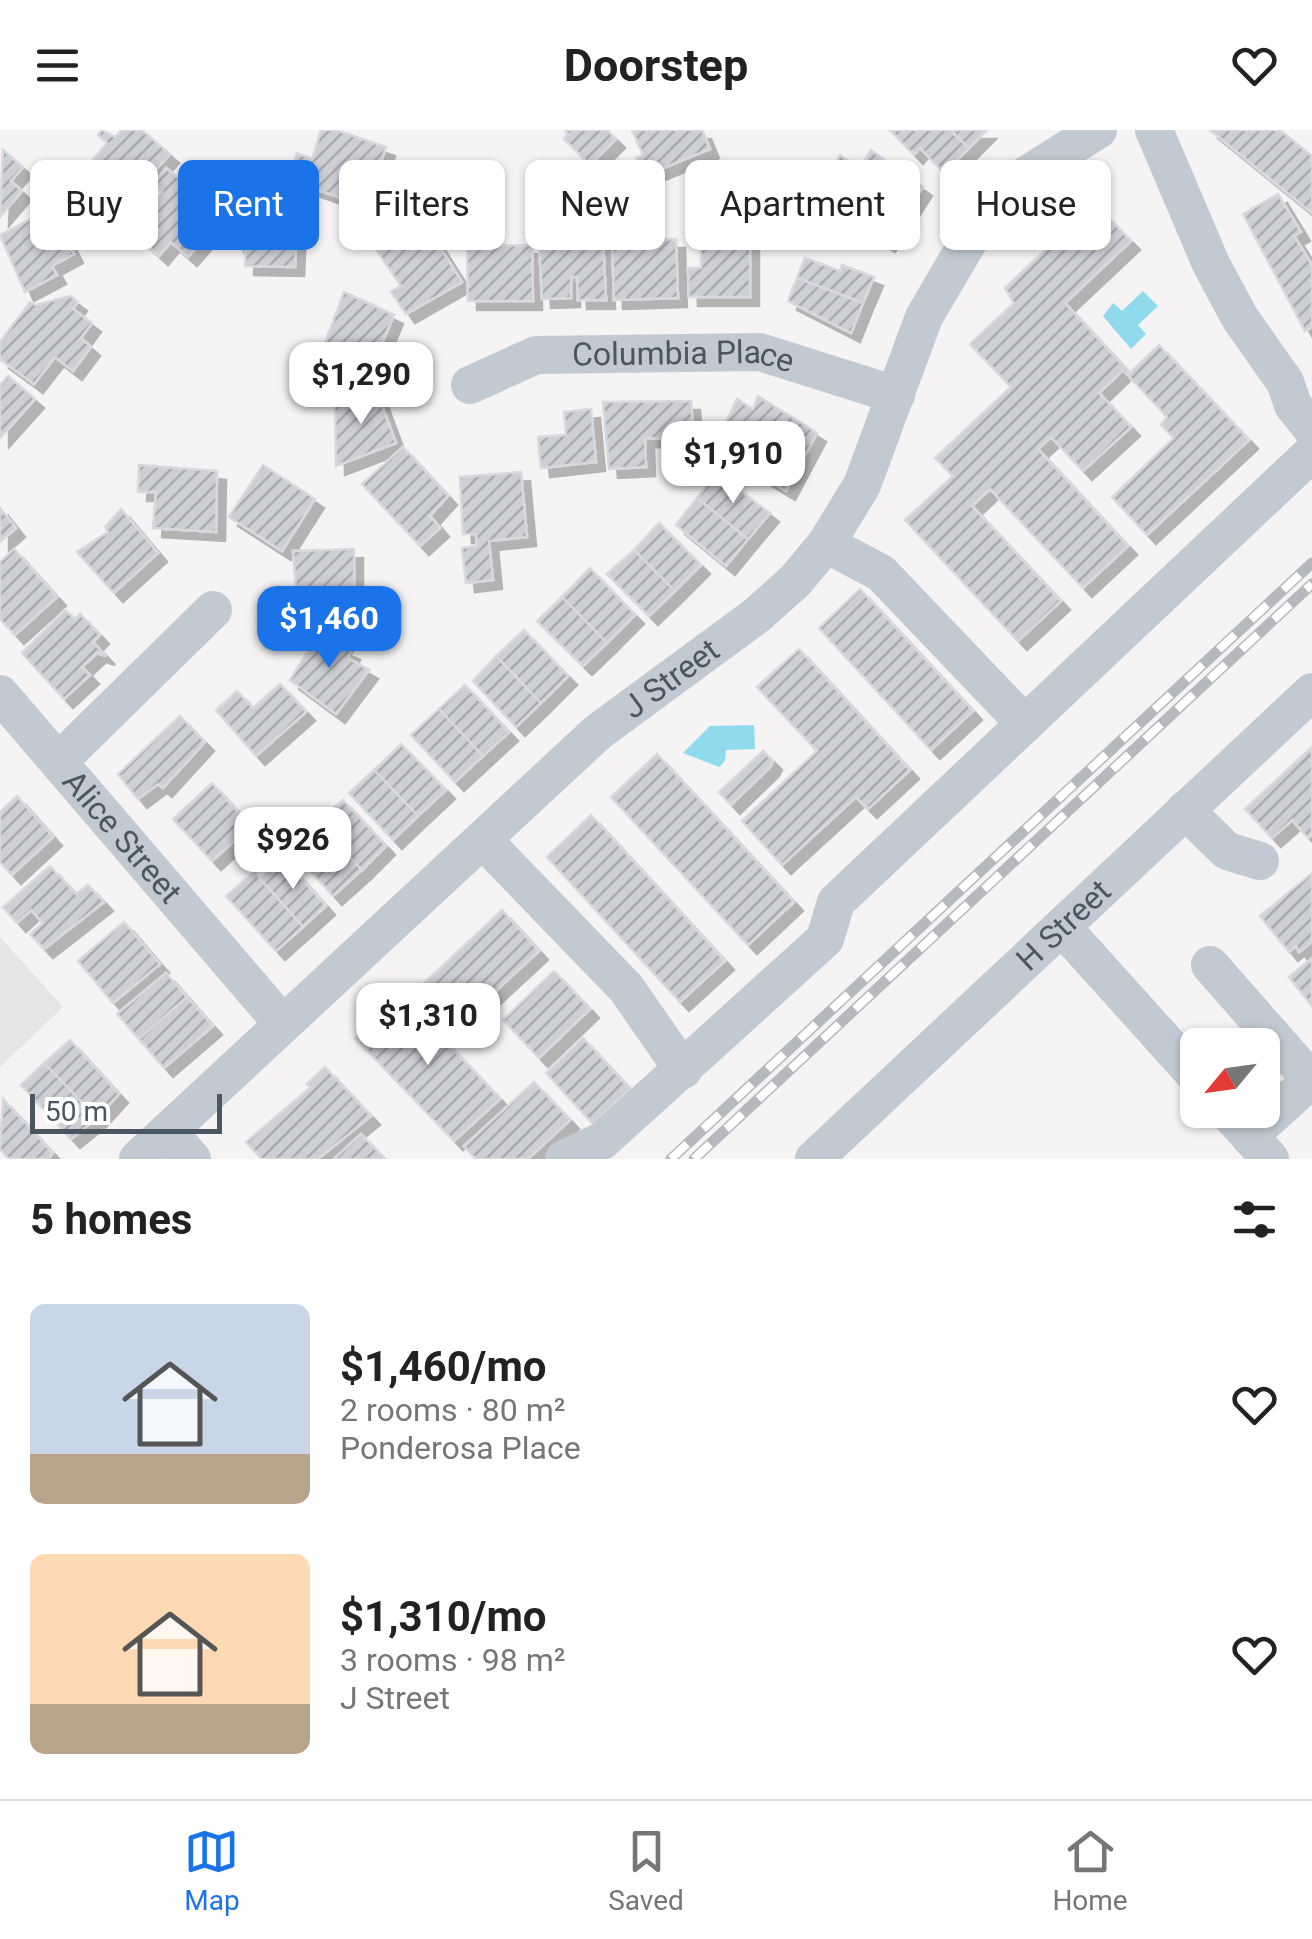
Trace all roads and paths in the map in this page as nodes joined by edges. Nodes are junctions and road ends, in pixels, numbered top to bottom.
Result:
1 (1098, 130) edge
2 (1154, 130) edge
3 (470, 384) dead end
4 (1299, 390) edge
5 (896, 396) junction
6 (1312, 429) edge
7 (1312, 452) edge
8 (826, 544) junction
9 (212, 610) dead end
10 (1312, 692) edge
11 (0, 694) edge
12 (1025, 724) junction
13 (60, 760) junction
14 (1186, 810) junction
15 (484, 840) junction
16 (1260, 861) dead end
17 (1062, 926) junction
18 (1210, 965) dead end
19 (282, 1023) junction
20 (1180, 1058) edge
21 (682, 1070) junction
22 (1312, 1081) edge
23 (1248, 1135) edge
24 (180, 1145) edge
25 (829, 1154) edge
26 (138, 1159) edge
27 (564, 1159) edge

1 - 5 street, J Street
2 - 4 street
3 - 5 street, Columbia Place
4 - 6 street
5 - 8 street, J Street
7 - 12 street
8 - 12 street
8 - 15 street, J Street
9 - 13 street
10 - 14 street, H Street
11 - 13 street, Alice Street
12 - 21 street
13 - 19 street, Alice Street
14 - 16 street
14 - 17 street, H Street
15 - 19 street, J Street
15 - 21 street
17 - 20 street
17 - 25 street, H Street
18 - 22 street
19 - 24 street, J Street
21 - 27 street
22 - 23 street
24 - 26 street, J Street

